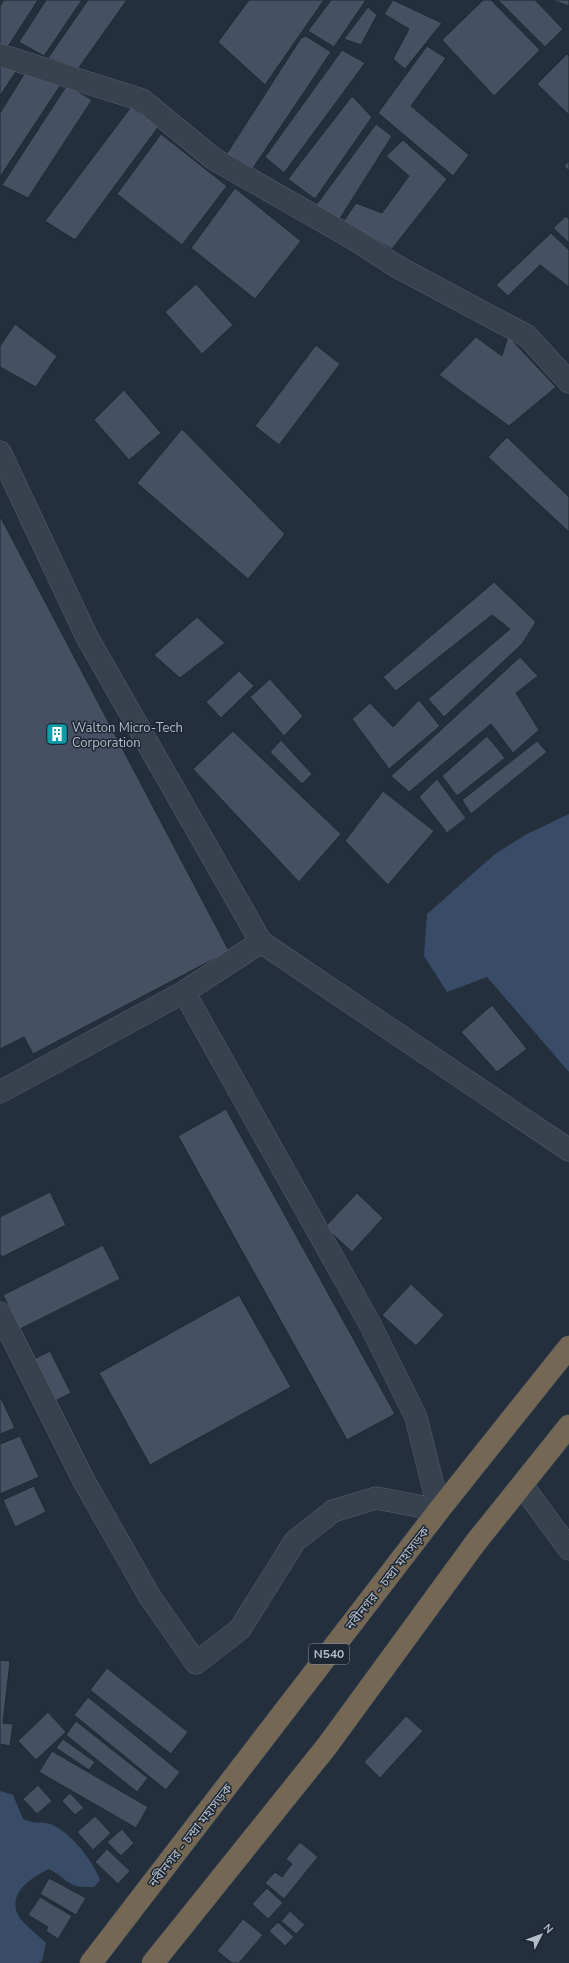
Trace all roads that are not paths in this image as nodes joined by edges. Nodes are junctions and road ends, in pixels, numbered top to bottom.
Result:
1 (0, 55) edge
2 (569, 382) edge
3 (0, 452) edge
4 (261, 942) junction
5 (184, 992) junction
6 (0, 1092) edge
7 (569, 1150) edge
8 (0, 1313) edge
9 (569, 1347) edge
10 (569, 1426) edge
11 (522, 1485) junction
12 (439, 1510) junction
13 (569, 1549) edge
14 (91, 1963) edge
15 (153, 1963) edge

1 - 2 street
3 - 4 street
4 - 5 street
4 - 7 street
5 - 6 street
5 - 12 street
8 - 12 street
9 - 12 highway, নবীনগর - চন্দ্রা মহাসড়ক / N540
10 - 11 highway
11 - 13 street
11 - 15 highway
12 - 14 highway, নবীনগর - চন্দ্রা মহাসড়ক / N540

